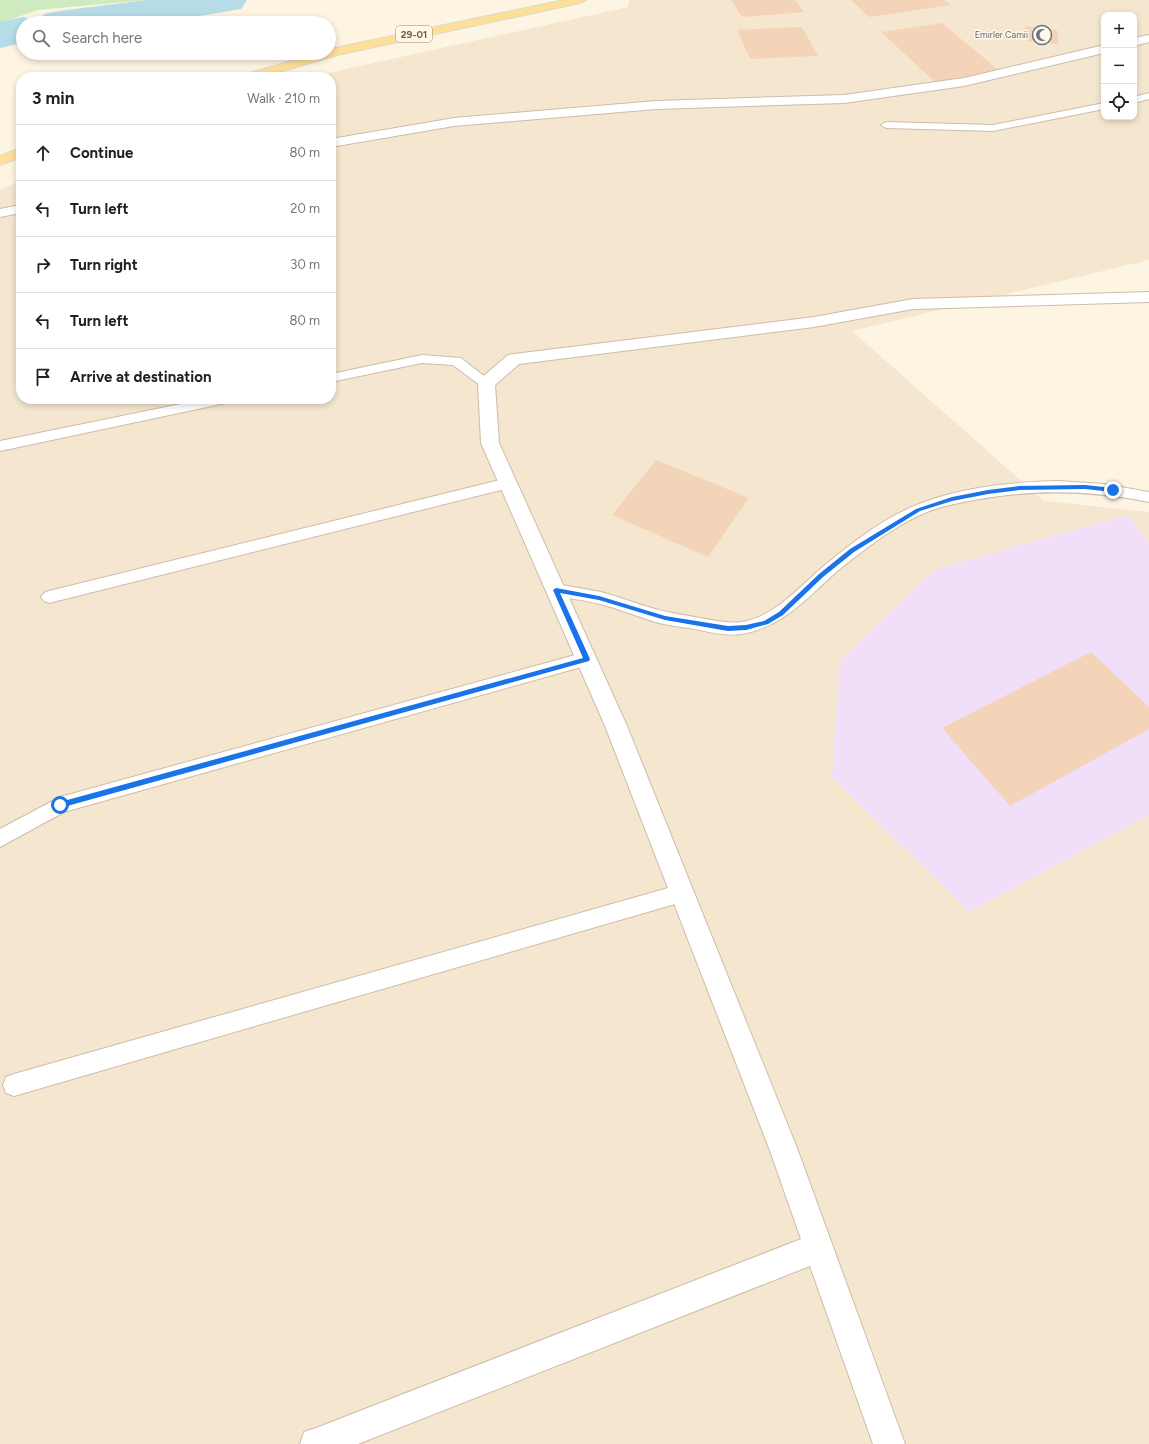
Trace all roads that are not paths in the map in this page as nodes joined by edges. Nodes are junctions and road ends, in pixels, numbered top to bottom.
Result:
1 (580, 0) edge
2 (1149, 38) edge
3 (1137, 41) edge
4 (1101, 50) edge
5 (336, 52) edge
6 (308, 60) edge
7 (267, 72) edge
8 (1149, 96) edge
9 (1137, 99) edge
10 (1101, 107) edge
11 (886, 125) dead end
12 (336, 142) edge
13 (16, 154) edge
14 (0, 161) edge
15 (16, 210) edge
16 (0, 213) edge
17 (1149, 297) edge
18 (336, 377) edge
19 (486, 383) junction
20 (202, 404) edge
21 (0, 446) edge
22 (508, 483) junction
23 (1149, 497) edge
24 (556, 590) junction
25 (49, 597) dead end
26 (586, 659) junction
27 (0, 839) edge
28 (682, 892) junction
29 (14, 1085) dead end
30 (819, 1247) junction
31 (316, 1444) edge
32 (888, 1444) edge

1 - 5 main road, 29-01
2 - 3 street
4 - 12 street
6 - 7 main road, 29-01
8 - 9 lane
10 - 11 lane
13 - 14 main road
15 - 16 street
17 - 19 street
18 - 19 lane
19 - 22 street
20 - 21 lane
22 - 24 street
22 - 25 lane
23 - 24 lane
24 - 26 street
26 - 27 lane
26 - 28 street
28 - 29 lane
28 - 30 street
30 - 31 street
30 - 32 street

